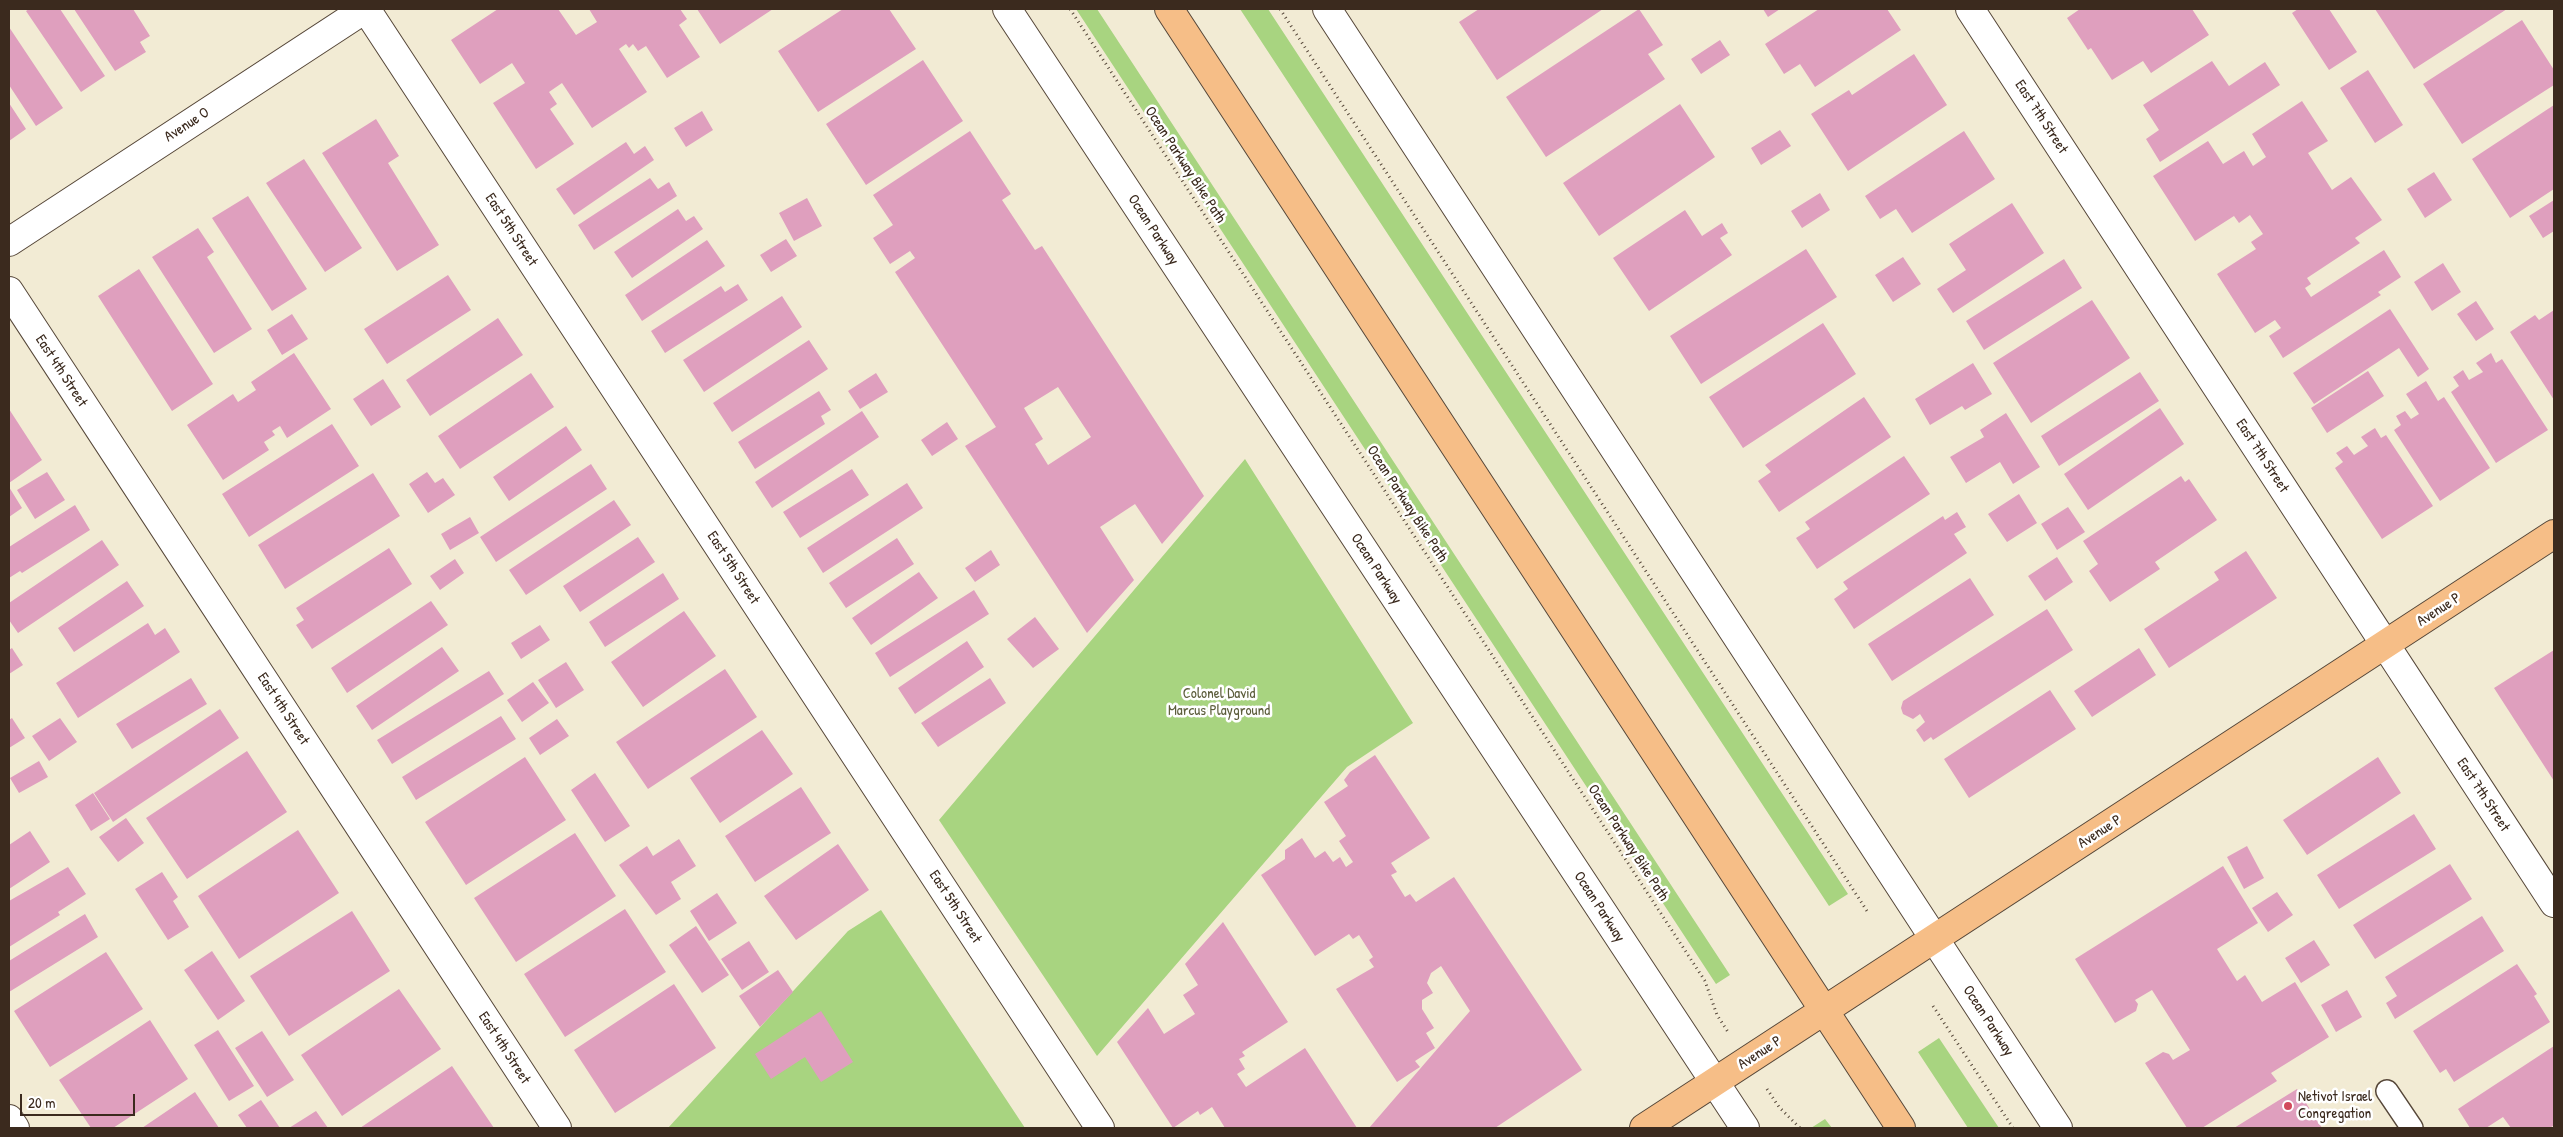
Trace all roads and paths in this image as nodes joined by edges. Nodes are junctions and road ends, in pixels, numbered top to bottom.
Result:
1 (365, 9) edge
2 (1007, 9) edge
3 (1070, 9) edge
4 (1169, 9) edge
5 (1280, 9) edge
6 (1328, 9) edge
7 (1970, 9) edge
8 (9, 242) edge
9 (9, 291) edge
10 (2554, 534) edge
11 (2385, 645) junction
12 (2554, 903) edge
13 (1869, 914) dead end
14 (1935, 940) junction
15 (1933, 1006) dead end
16 (1824, 1011) junction
17 (1717, 1015) dead end
18 (1715, 1082) junction
19 (2387, 1091) dead end
20 (1779, 1107) dead end
21 (9, 1119) edge
22 (15, 1128) edge
23 (557, 1128) edge
24 (1100, 1128) edge
25 (1644, 1128) edge
26 (1745, 1128) edge
27 (1800, 1128) edge
28 (1900, 1128) edge
29 (2013, 1128) edge
30 (2058, 1128) edge
31 (2412, 1128) edge

1 - 8 street, Avenue O
1 - 24 street, East 5th Street
2 - 18 street, Ocean Parkway
3 - 17 path, Ocean Parkway Bike Path
4 - 16 main road
5 - 13 path
6 - 14 street, Ocean Parkway
7 - 11 street, East 7th Street
9 - 23 street, East 4th Street
10 - 11 main road, Avenue P
11 - 12 street, East 7th Street
11 - 14 main road, Avenue P
14 - 16 main road, Avenue P
14 - 30 street, Ocean Parkway
15 - 29 path
16 - 18 main road, Avenue P
16 - 28 main road
18 - 25 main road, Avenue P
18 - 26 street, Ocean Parkway
19 - 31 lane
20 - 27 path
21 - 22 street

